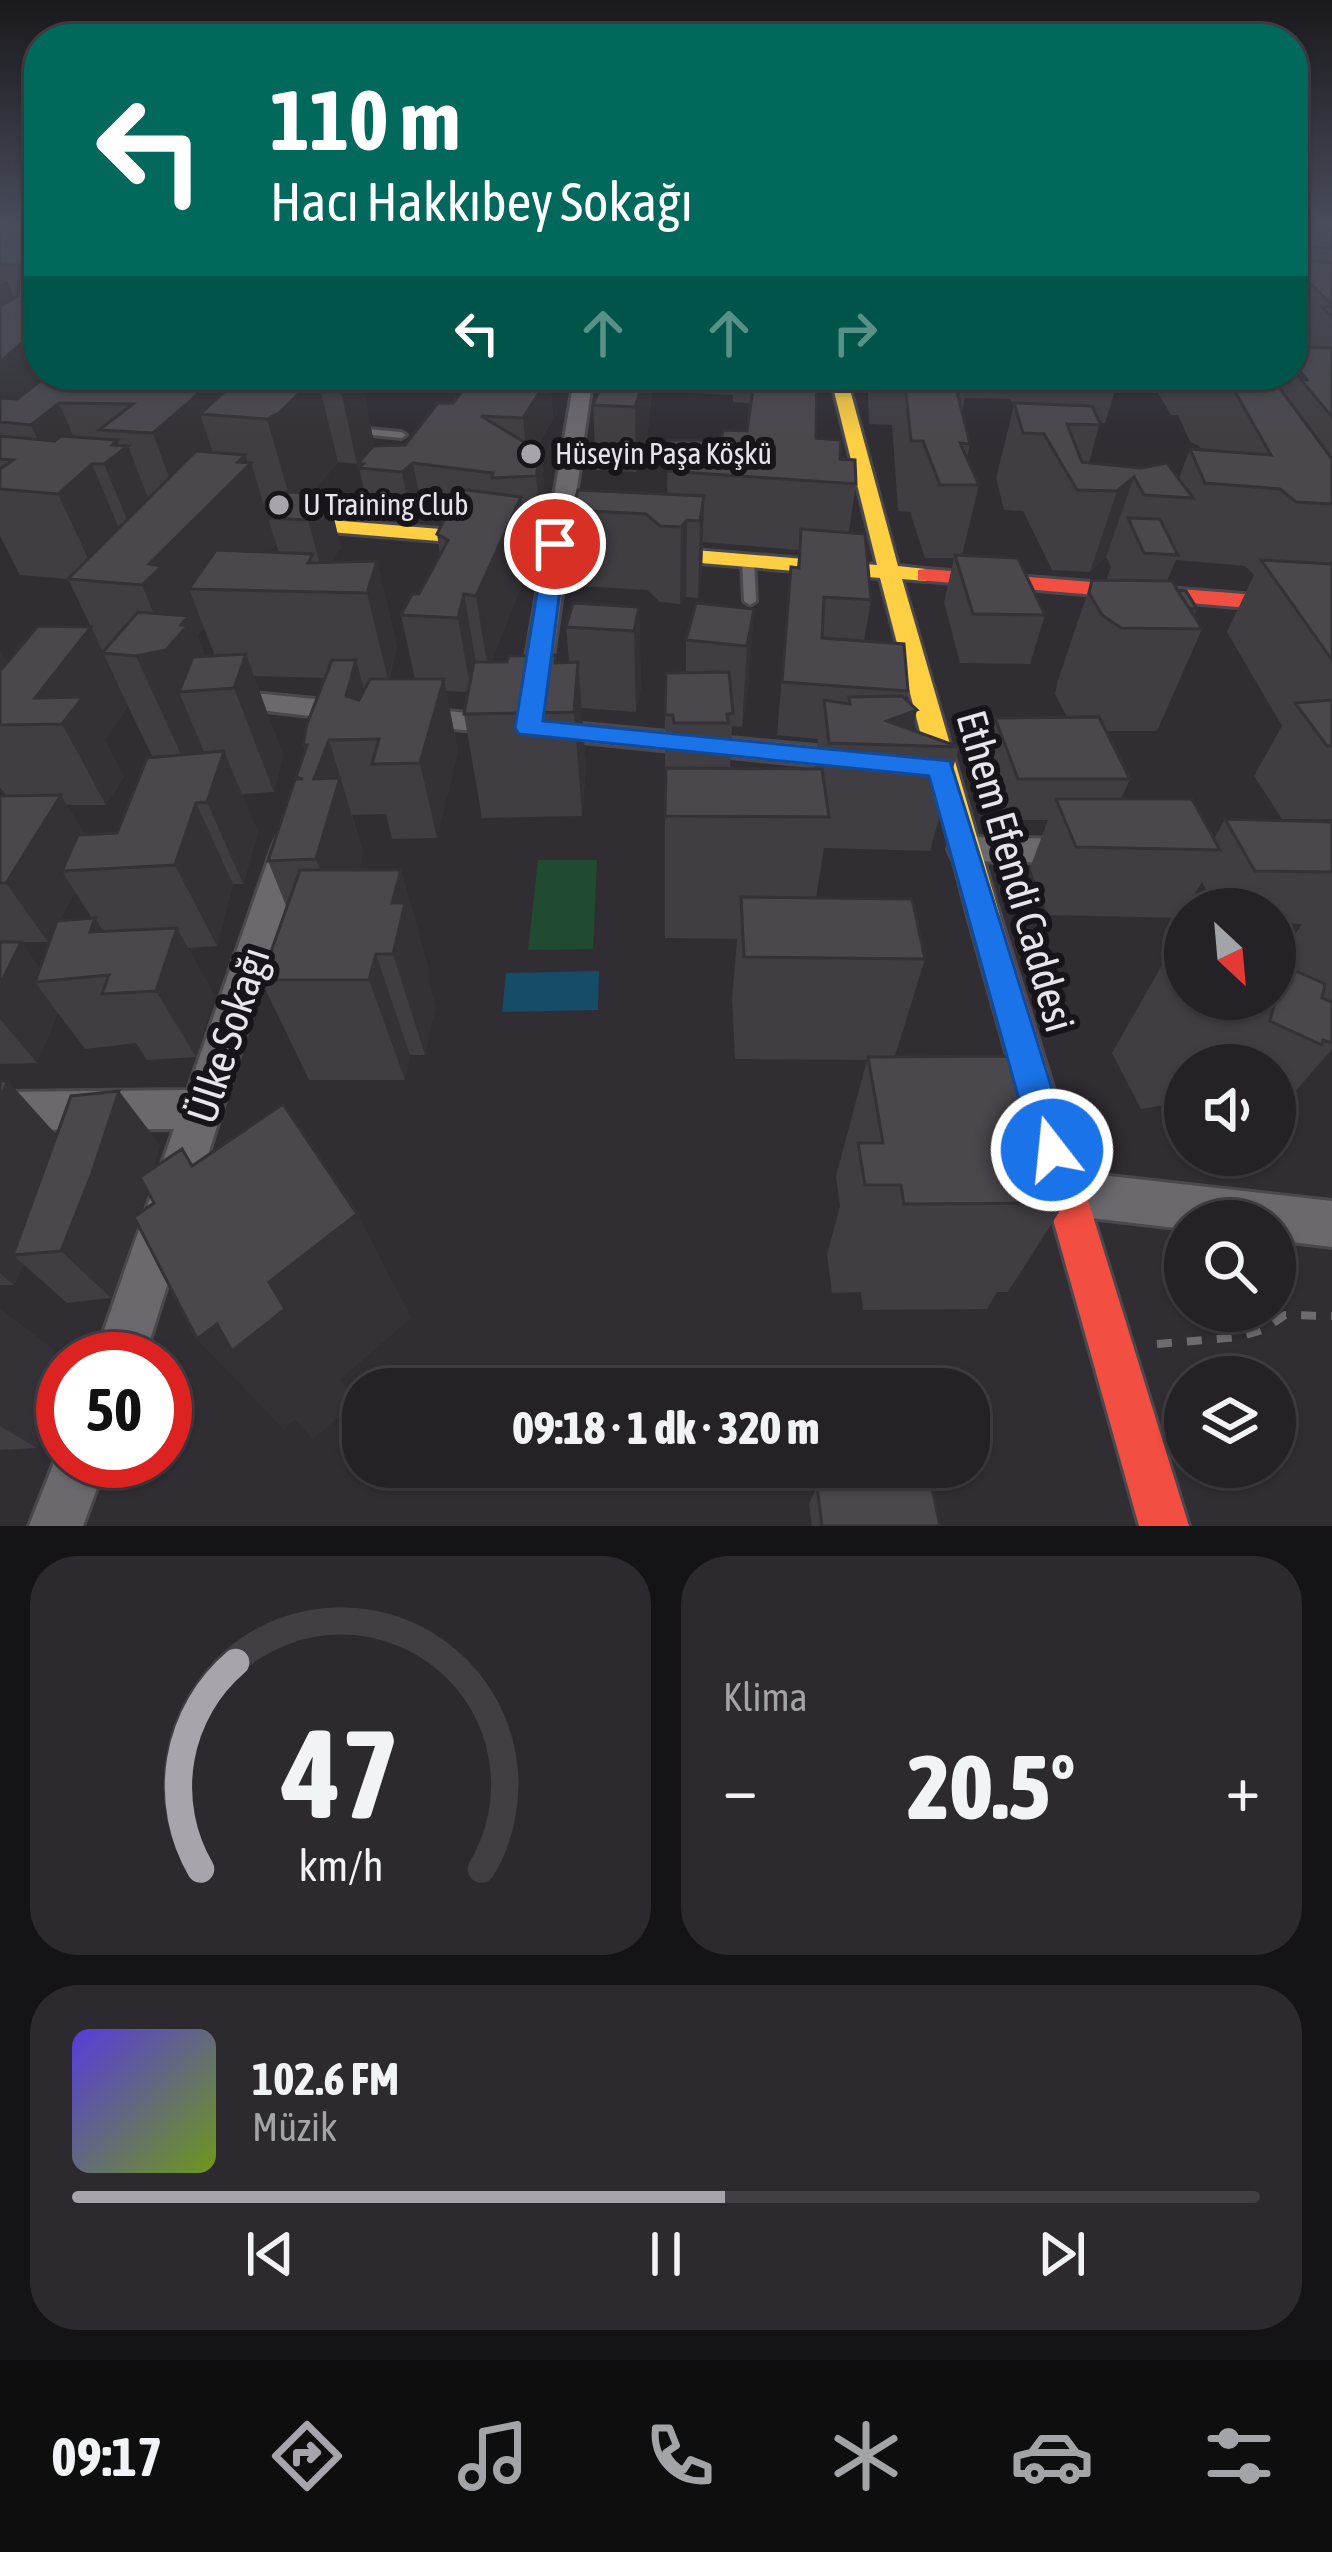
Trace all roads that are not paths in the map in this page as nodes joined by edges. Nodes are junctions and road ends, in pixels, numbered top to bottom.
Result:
1 (581, 390) edge
2 (842, 390) edge
3 (336, 430) edge
4 (401, 436) dead end
5 (261, 520) dead end
6 (555, 544) junction
7 (748, 559) junction
8 (892, 569) junction
9 (750, 601) dead end
10 (1332, 608) edge
11 (199, 697) edge
12 (332, 710) junction
13 (529, 728) junction
14 (319, 753) edge
15 (917, 766) junction
16 (298, 818) edge
17 (964, 849) junction
18 (1102, 851) edge
19 (205, 1109) junction
20 (0, 1111) edge
21 (1065, 1193) junction
22 (1332, 1223) edge
23 (128, 1332) edge
24 (71, 1488) edge
25 (56, 1526) edge
26 (1164, 1526) edge

1 - 6 street
2 - 8 main road, Ethem Efendi Caddesi
3 - 4 lane
5 - 6 main road
6 - 7 main road
6 - 13 street
7 - 8 main road
7 - 9 lane
8 - 10 main road
8 - 15 main road, Ethem Efendi Caddesi
11 - 12 street
12 - 13 street
12 - 14 street
13 - 15 street
15 - 17 main road, Ethem Efendi Caddesi
16 - 19 street, Ülke Sokağı
17 - 18 street
17 - 21 main road, Ethem Efendi Caddesi
19 - 20 street
19 - 23 street, Ülke Sokağı
21 - 22 street
21 - 26 main road, Ethem Efendi Caddesi
24 - 25 street

